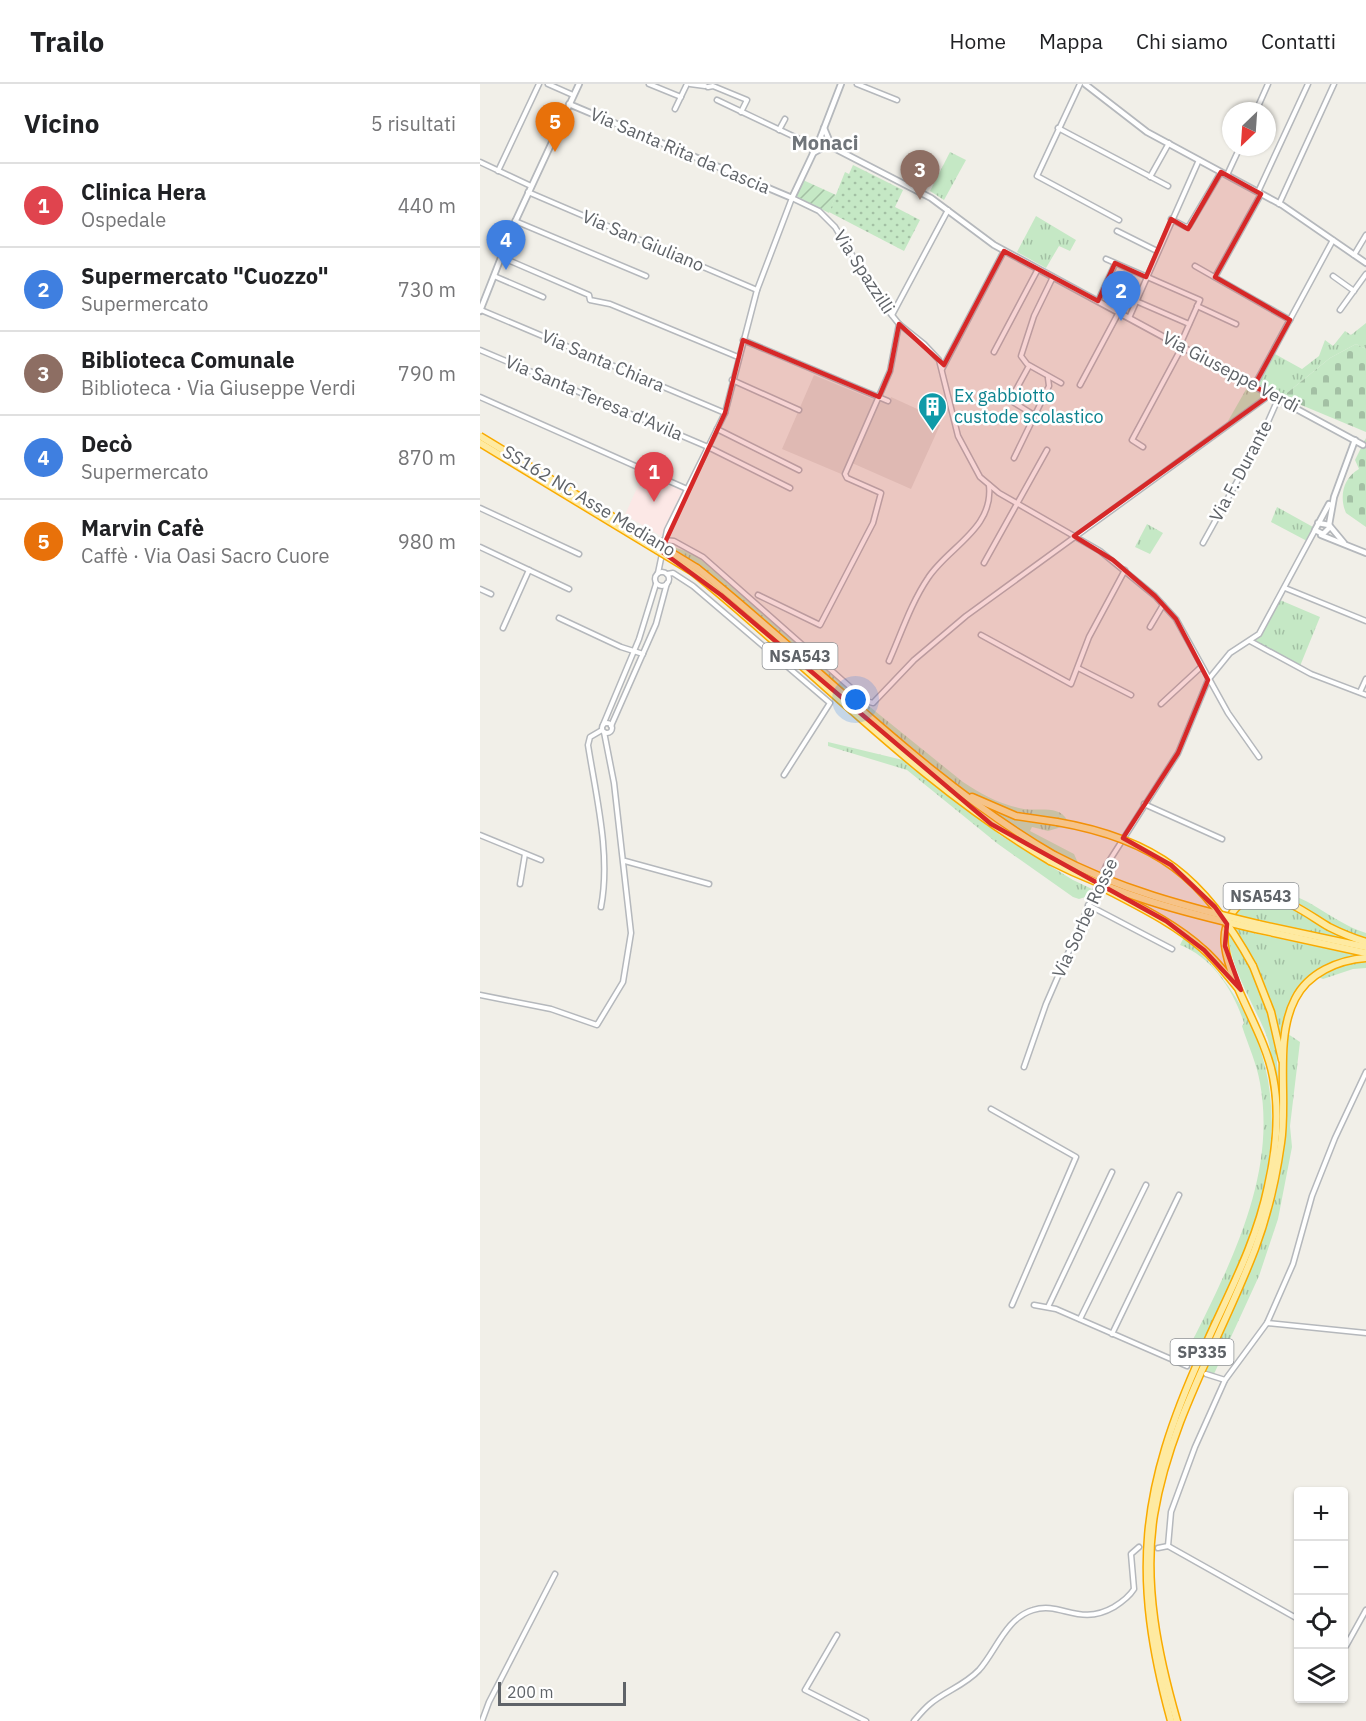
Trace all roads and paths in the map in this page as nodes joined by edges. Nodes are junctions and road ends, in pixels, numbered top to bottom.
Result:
1 (539, 84) edge
2 (548, 84) edge
3 (579, 84) edge
4 (649, 84) edge
5 (688, 84) edge
6 (841, 84) edge
7 (857, 84) edge
8 (1080, 84) edge
9 (1085, 84) edge
10 (1268, 84) edge
11 (1308, 84) edge
12 (1334, 84) edge
13 (573, 95) junction
14 (681, 98) junction
15 (717, 100) dead end
16 (897, 100) dead end
17 (1260, 102) edge
18 (569, 104) junction
19 (675, 109) dead end
20 (741, 112) junction
21 (785, 119) dead end
22 (824, 126) junction
23 (1059, 128) junction
24 (780, 130) junction
25 (819, 141) junction
26 (1169, 143) junction
27 (830, 146) junction
28 (816, 147) junction
29 (813, 153) junction
30 (1236, 156) edge
31 (1199, 160) junction
32 (480, 162) edge
33 (498, 171) junction
34 (1221, 172) junction
35 (1227, 175) junction
36 (1150, 177) junction
37 (1168, 186) dead end
38 (530, 189) junction
39 (1260, 193) junction
40 (792, 198) junction
41 (1279, 204) junction
42 (948, 210) junction
43 (1171, 219) junction
44 (1119, 220) dead end
45 (516, 221) junction
46 (1117, 231) dead end
47 (1366, 234) edge
48 (1333, 240) junction
49 (1004, 251) junction
50 (1157, 251) junction
51 (1354, 255) junction
52 (501, 257) junction
53 (1106, 259) dead end
54 (1115, 263) junction
55 (1366, 263) edge
56 (1195, 266) dead end
57 (1038, 269) junction
58 (1366, 274) edge
59 (494, 276) junction
60 (646, 276) dead end
61 (1333, 276) dead end
62 (1053, 277) junction
63 (1146, 277) junction
64 (1215, 277) junction
65 (757, 290) junction
66 (1354, 291) junction
67 (543, 297) dead end
68 (1098, 301) junction
69 (1136, 301) junction
70 (1197, 306) junction
71 (480, 310) edge
72 (1340, 310) dead end
73 (1119, 312) junction
74 (892, 315) junction
75 (1129, 318) junction
76 (1290, 320) junction
77 (899, 324) junction
78 (1189, 324) junction
79 (1236, 324) dead end
80 (743, 340) junction
81 (1181, 346) junction
82 (480, 350) edge
83 (994, 352) dead end
84 (738, 357) junction
85 (1029, 366) junction
86 (942, 370) junction
87 (1048, 378) junction
88 (732, 380) junction
89 (1061, 383) dead end
90 (1080, 385) dead end
91 (1254, 386) junction
92 (1270, 395) junction
93 (480, 397) edge
94 (878, 397) junction
95 (1278, 399) junction
96 (888, 401) dead end
97 (799, 410) dead end
98 (725, 413) junction
99 (1034, 416) junction
100 (717, 429) junction
101 (480, 436) edge
102 (1354, 440) junction
103 (480, 443) edge
104 (1363, 445) dead end
105 (708, 447) junction
106 (1143, 447) dead end
107 (1047, 450) dead end
108 (1014, 458) dead end
109 (799, 470) dead end
110 (988, 484) junction
111 (790, 488) dead end
112 (687, 489) junction
113 (1334, 497) junction
114 (1016, 504) junction
115 (480, 508) edge
116 (1318, 523) junction
117 (1329, 526) junction
118 (1314, 530) junction
119 (1320, 534) junction
120 (1075, 536) junction
121 (664, 540) junction
122 (1203, 543) dead end
123 (1348, 546) junction
124 (480, 547) edge
125 (1366, 553) edge
126 (579, 554) dead end
127 (984, 563) dead end
128 (529, 570) junction
129 (695, 570) junction
130 (1125, 570) junction
131 (662, 572) junction
132 (656, 584) junction
133 (667, 584) junction
134 (1285, 588) junction
135 (480, 589) edge
136 (569, 589) dead end
137 (492, 594) dead end
138 (758, 595) dead end
139 (1163, 605) junction
140 (559, 618) dead end
141 (1366, 621) edge
142 (1150, 627) dead end
143 (503, 628) dead end
144 (981, 635) dead end
145 (1250, 641) junction
146 (635, 650) junction
147 (643, 654) junction
148 (889, 661) dead end
149 (1201, 667) junction
150 (1078, 668) junction
151 (1366, 679) edge
152 (1208, 680) junction
153 (1360, 692) junction
154 (1131, 694) dead end
155 (1366, 695) edge
156 (1161, 704) dead end
157 (611, 707) junction
158 (618, 709) junction
159 (611, 726) junction
160 (603, 729) junction
161 (610, 732) junction
162 (608, 742) junction
163 (1259, 757) dead end
164 (784, 775) dead end
165 (952, 786) junction
166 (1144, 804) junction
167 (480, 835) edge
168 (1222, 838) dead end
169 (525, 854) junction
170 (1052, 858) junction
171 (542, 860) dead end
172 (625, 861) junction
173 (520, 884) dead end
174 (709, 884) dead end
175 (1104, 888) junction
176 (1088, 905) junction
177 (601, 907) dead end
178 (1257, 927) junction
179 (1366, 942) edge
180 (1366, 947) edge
181 (1172, 949) dead end
182 (1366, 953) edge
183 (1366, 958) edge
184 (1241, 990) junction
185 (480, 995) edge
186 (1282, 1046) junction
187 (1024, 1067) dead end
188 (1366, 1072) edge
189 (1365, 1079) edge
190 (991, 1109) dead end
191 (1112, 1172) dead end
192 (1146, 1185) dead end
193 (1179, 1195) dead end
194 (1012, 1305) dead end
195 (1034, 1305) dead end
196 (1048, 1307) junction
197 (1080, 1319) junction
198 (1267, 1323) junction
199 (1366, 1333) edge
200 (1112, 1334) junction
201 (1187, 1366) dead end
202 (1206, 1374) dead end
203 (1225, 1380) junction
204 (1168, 1546) junction
205 (1138, 1547) dead end
206 (1158, 1548) dead end
207 (555, 1574) dead end
208 (1366, 1610) edge
209 (1294, 1616) edge
210 (837, 1635) dead end
211 (1348, 1642) edge
212 (482, 1721) edge
213 (866, 1721) edge
214 (914, 1721) edge
215 (1171, 1721) edge
216 (1177, 1721) edge

1 - 33 street
2 - 13 street
3 - 13 street
4 - 14 street
5 - 14 street
5 - 20 street
6 - 22 street
7 - 16 street
8 - 23 street
9 - 26 street
10 - 17 street
11 - 39 street
12 - 41 street
13 - 18 street
14 - 19 street
15 - 20 street
18 - 38 street
18 - 40 street, Via Santa Rita da Cascia
20 - 24 street
21 - 24 street
22 - 25 street
22 - 27 street
23 - 36 street
23 - 44 street
24 - 28 street
25 - 27 street, Via Giuseppe Verdi
25 - 28 street
26 - 31 street
26 - 36 street
27 - 29 street
27 - 42 street, Via Giuseppe Verdi
28 - 29 street
29 - 40 street
30 - 35 street
31 - 34 street
31 - 43 street
32 - 33 street, Via San Giuliano
33 - 38 street, Via San Giuliano
34 - 35 street
34 - 43 street
35 - 39 street
36 - 37 street
38 - 45 street
38 - 65 street, Via San Giuliano
39 - 41 street
39 - 64 street
40 - 65 street
40 - 74 street, Via Spazzilli
41 - 48 street
42 - 49 street, Via Giuseppe Verdi
42 - 74 street
43 - 50 street
45 - 52 street
45 - 60 street
46 - 50 street
47 - 51 street
48 - 51 street
48 - 76 street
49 - 57 street, Via Giuseppe Verdi
49 - 86 street
50 - 63 street
51 - 55 street
52 - 59 street
52 - 84 street
53 - 54 street
54 - 63 street
54 - 68 street
56 - 64 street
57 - 62 street, Via Giuseppe Verdi
57 - 83 street
58 - 66 street
59 - 67 street
59 - 71 street
61 - 66 street
62 - 68 street, Via Giuseppe Verdi
62 - 85 street
63 - 69 street
63 - 70 street
64 - 76 street
65 - 80 street
66 - 72 street
68 - 73 street, Via Giuseppe Verdi
69 - 75 street
69 - 78 street
70 - 78 street
70 - 79 street
71 - 98 street, Via Santa Chiara
73 - 75 street, Via Giuseppe Verdi
73 - 90 street
74 - 77 street, Via Spazzilli
75 - 81 street, Via Giuseppe Verdi
76 - 91 street
77 - 86 street, Via Spazzilli
77 - 94 street
78 - 81 street
80 - 84 street
80 - 94 street
81 - 91 street, Via Giuseppe Verdi
81 - 106 street
82 - 105 street, Via Santa Teresa d'Avila
84 - 88 street
85 - 87 street
85 - 99 street
86 - 110 street, Via Spazzilli
87 - 89 street
87 - 99 street
88 - 97 street
88 - 98 street
91 - 92 street, Via Giuseppe Verdi
92 - 95 street, Via Giuseppe Verdi
92 - 120 street
93 - 112 street
94 - 96 street
94 - 138 street
95 - 102 street, Via Giuseppe Verdi
95 - 122 street, Via F. Durante
98 - 100 street
99 - 108 street
100 - 105 street
100 - 109 street
101 - 129 highway, SS162 NC Asse Mediano, bridge
102 - 104 street, Via Giuseppe Verdi
102 - 113 street
103 - 129 highway, NSA543, bridge
105 - 111 street, Via Santa Teresa d'Avila
105 - 112 street
107 - 114 street
110 - 114 street, Via Spazzilli
110 - 148 street
112 - 121 street
113 - 116 street
113 - 117 street
114 - 120 street, Via Spazzilli
114 - 127 street
115 - 126 street
116 - 117 street
116 - 118 street
117 - 119 street
117 - 123 street
118 - 119 street
118 - 134 street, Via Sorbe Rosse
119 - 123 street
120 - 121 street
120 - 130 street, Via Spazzilli
121 - 131 street
123 - 125 street
124 - 128 street
128 - 136 street
128 - 143 street
129 - 165 highway, NSA543
129 - 170 highway, SS162 NC Asse Mediano / NSA543
130 - 139 street, Via Spazzilli
130 - 150 street
131 - 132 street
131 - 133 street
131 - 164 street
132 - 133 street
132 - 146 street
133 - 147 street
134 - 141 street
134 - 145 street, Via Sorbe Rosse
135 - 137 street
139 - 142 street
139 - 149 street
140 - 146 street
144 - 150 street
145 - 152 street, Via Sorbe Rosse
145 - 153 street
146 - 147 street
146 - 157 street
147 - 158 street
149 - 152 street
149 - 156 street
150 - 154 street
151 - 153 street
152 - 163 street
152 - 166 street, Via Sorbe Rosse
153 - 155 street
157 - 158 street
157 - 160 street
158 - 159 street
159 - 160 street
159 - 161 street
160 - 161 street
160 - 162 street
160 - 177 street
161 - 162 street
162 - 172 street
165 - 170 highway, NSA543
165 - 186 highway, NSA543, bridge
166 - 168 street
166 - 176 street, Via Sorbe Rosse
167 - 169 street
169 - 171 street
169 - 173 street
170 - 175 highway, NSA543, bridge
170 - 178 highway, NSA543, bridge
172 - 174 street
172 - 185 street
175 - 178 highway, NSA543, bridge
175 - 184 highway, NSA543
176 - 181 street
176 - 187 street, Via Sorbe Rosse
178 - 180 highway, NSA543
178 - 182 highway, NSA543
179 - 184 highway, NSA543
183 - 186 highway
184 - 215 highway, SP335
186 - 216 highway, SP335
188 - 189 street
189 - 198 street
190 - 194 street
191 - 196 street
192 - 197 street
193 - 200 street
195 - 196 street
196 - 197 street
197 - 200 street
198 - 199 street
198 - 203 street
200 - 201 street
202 - 203 street
203 - 204 street
204 - 206 street
204 - 209 street
205 - 214 street
207 - 212 street
208 - 211 street
210 - 213 street

